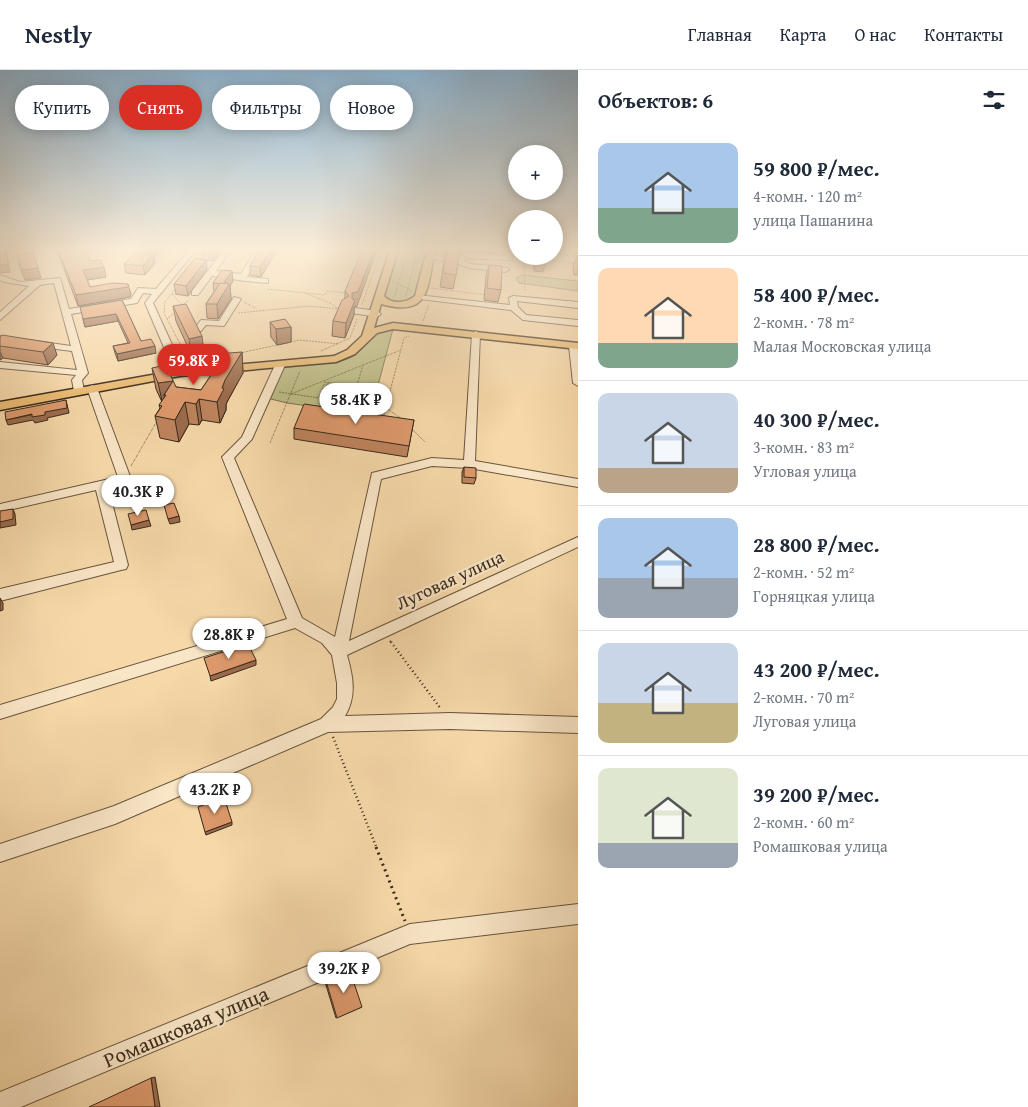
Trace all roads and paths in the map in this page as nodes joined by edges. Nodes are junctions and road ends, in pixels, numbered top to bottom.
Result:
1 (21, 298) edge
2 (62, 298) edge
3 (135, 298) edge
4 (153, 298) edge
5 (168, 298) edge
6 (176, 298) edge
7 (190, 298) edge
8 (316, 298) edge
9 (362, 298) edge
10 (380, 298) edge
11 (380, 298) edge
12 (406, 298) edge
13 (419, 298) edge
14 (459, 298) edge
15 (513, 298) edge
16 (518, 298) edge
17 (238, 299) joint
18 (525, 299) joint
19 (405, 303) junction
20 (578, 305) edge
21 (182, 306) junction
22 (514, 308) junction
23 (186, 310) edge
24 (259, 310) junction
25 (66, 312) junction
26 (357, 312) junction
27 (226, 315) junction
28 (0, 317) edge
29 (384, 317) junction
30 (167, 319) junction
31 (578, 323) edge
32 (198, 329) edge
33 (476, 334) junction
34 (366, 335) junction
35 (404, 338) dead end
36 (0, 339) edge
37 (576, 346) edge
38 (76, 349) junction
39 (401, 350) junction
40 (314, 355) dead end
41 (190, 364) dead end
42 (285, 364) junction
43 (0, 365) edge
44 (363, 366) junction
45 (18, 368) junction
46 (82, 372) junction
47 (180, 373) junction
48 (0, 376) edge
49 (325, 382) junction
50 (578, 383) edge
51 (357, 386) junction
52 (92, 388) junction
53 (79, 391) junction
54 (268, 391) junction
55 (390, 391) junction
56 (290, 394) junction
57 (319, 398) junction
58 (352, 403) junction
59 (0, 406) edge
60 (386, 408) junction
61 (349, 413) edge
62 (383, 418) edge
63 (157, 421) edge
64 (404, 421) edge
65 (409, 426) edge
66 (425, 442) dead end
67 (270, 443) dead end
68 (469, 464) junction
69 (125, 479) junction
70 (578, 483) edge
71 (101, 484) junction
72 (0, 508) edge
73 (578, 542) edge
74 (0, 595) edge
75 (296, 622) junction
76 (384, 633) junction
77 (339, 652) junction
78 (0, 712) edge
79 (450, 721) junction
80 (327, 724) junction
81 (578, 725) edge
82 (0, 853) edge
83 (578, 914) edge
84 (410, 934) junction
85 (0, 1104) edge

1 - 28 street
2 - 25 street
3 - 25 street
4 - 47 street
5 - 30 path
6 - 21 path
7 - 21 path
8 - 24 path
9 - 26 path
10 - 19 main road
11 - 29 main road
12 - 19 path
13 - 19 main road
14 - 22 street
15 - 22 street
16 - 18 street
17 - 24 path
17 - 27 street
18 - 20 street
19 - 29 main road
21 - 23 path
21 - 30 path
22 - 31 street
24 - 27 path
25 - 38 street
26 - 29 street
26 - 40 path
27 - 32 street
29 - 33 main road
29 - 34 main road
29 - 34 main road
30 - 41 path
33 - 37 main road
33 - 68 street
34 - 42 main road
35 - 39 path
36 - 38 street
37 - 50 street
38 - 46 street
39 - 44 path
39 - 55 path
42 - 47 main road
42 - 54 street
42 - 56 path
43 - 45 street
44 - 49 path
44 - 51 path
45 - 46 street
45 - 48 street
46 - 53 street
47 - 52 main road
49 - 51 path
49 - 56 path
49 - 57 path
51 - 55 path
51 - 58 path
52 - 53 main road
52 - 69 street
53 - 59 main road
54 - 56 path
54 - 75 street
55 - 60 path
56 - 57 path
56 - 67 path
57 - 58 path
58 - 60 path
58 - 61 path
60 - 62 path
60 - 64 path
63 - 69 path
65 - 66 path
68 - 70 street
68 - 77 street
69 - 71 street
71 - 72 street
71 - 74 street
73 - 76 street, Луговая улица
75 - 77 street
75 - 78 street
76 - 77 street, Луговая улица
76 - 79 path
77 - 80 street
79 - 80 street
79 - 81 street
80 - 82 street
80 - 84 path
83 - 84 street, Ромашковая улица
84 - 85 street, Ромашковая улица

